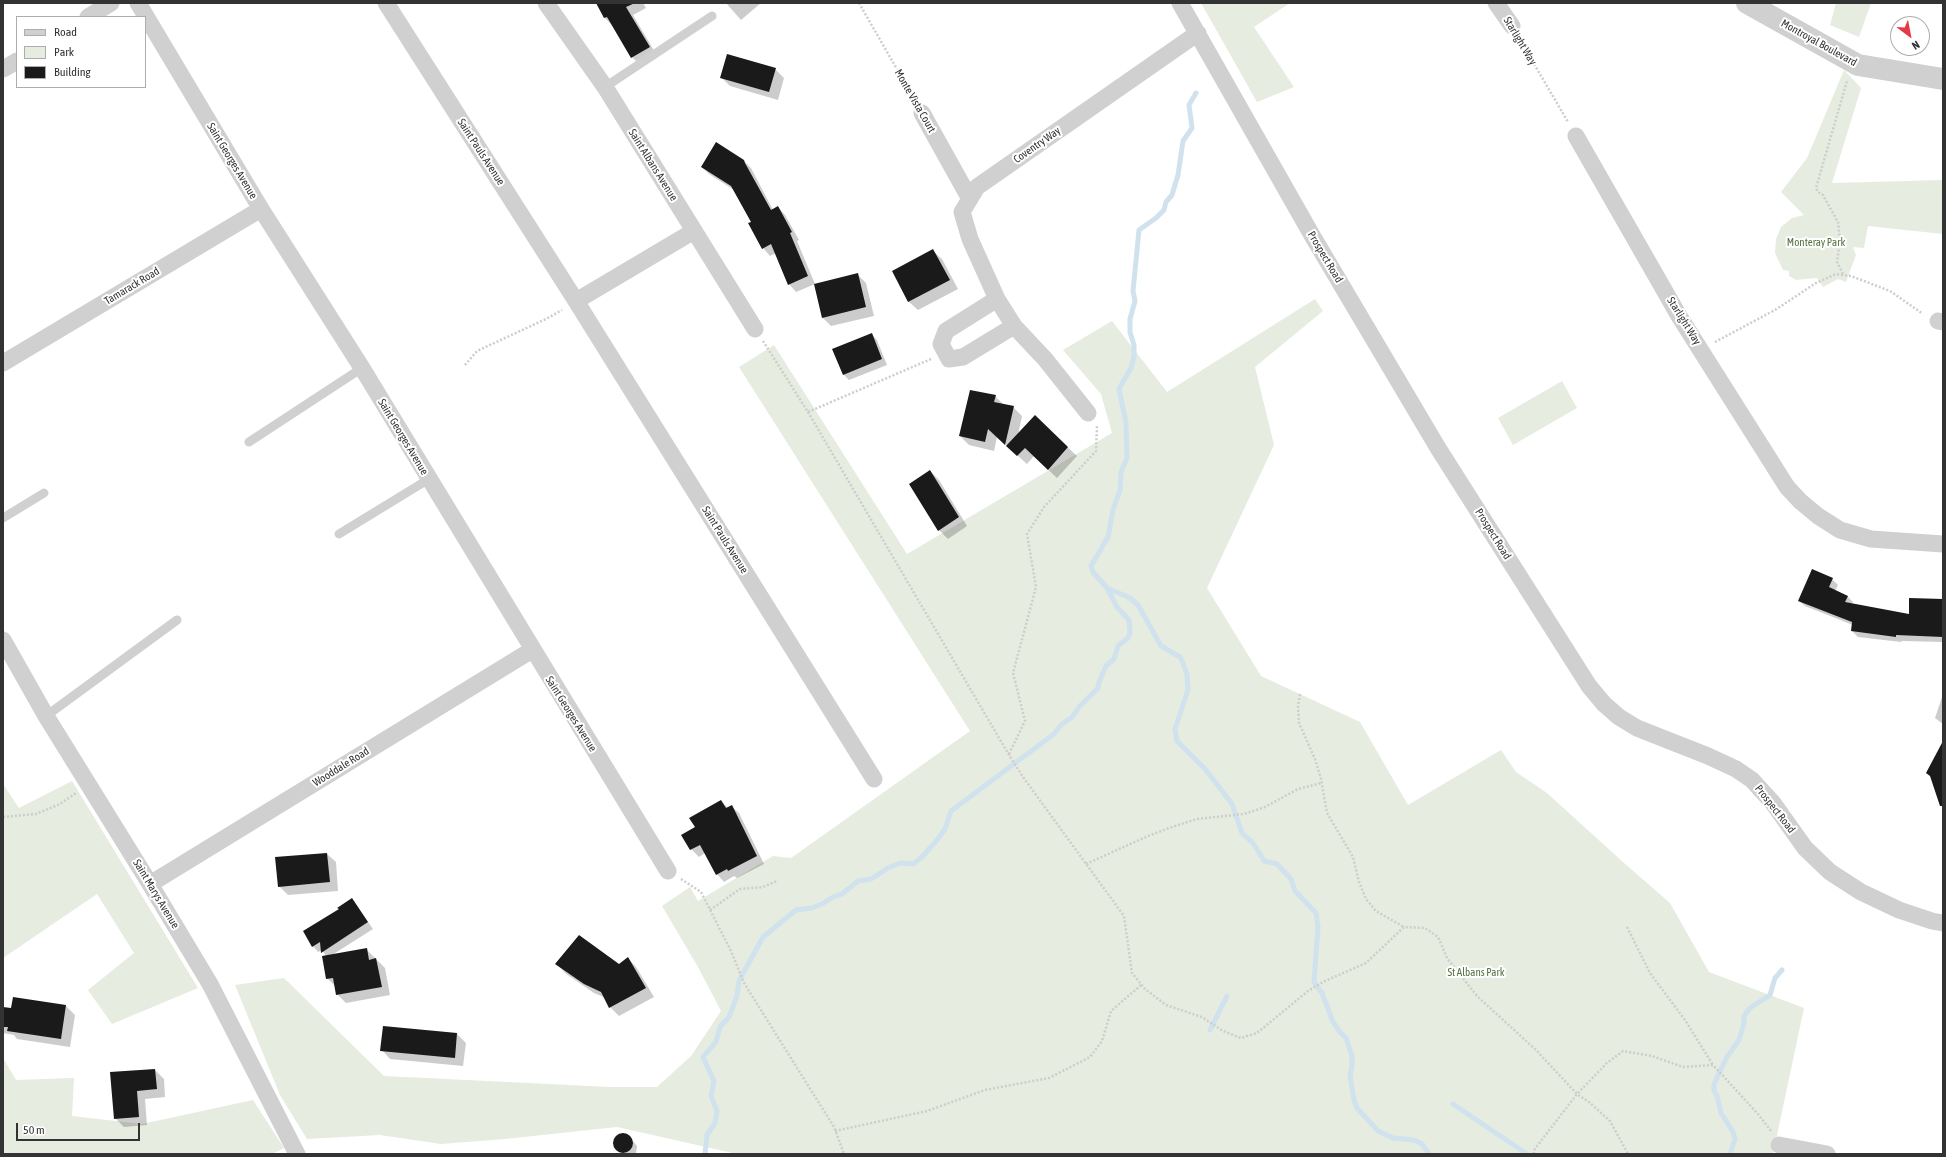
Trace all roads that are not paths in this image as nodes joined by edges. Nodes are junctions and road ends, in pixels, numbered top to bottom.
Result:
1 (111, 3) edge
2 (138, 3) edge
3 (386, 3) edge
4 (546, 3) edge
5 (1180, 3) edge
6 (1496, 3) edge
7 (1747, 3) edge
8 (90, 16) edge
9 (146, 16) edge
10 (146, 16) edge
11 (712, 16) dead end
12 (1512, 26) road end
13 (1198, 33) junction
14 (16, 62) edge
15 (3, 69) edge
16 (1943, 79) edge
17 (605, 87) junction
18 (922, 113) road end
19 (1576, 136) road end
20 (970, 199) junction
21 (261, 209) junction
22 (694, 231) junction
23 (997, 299) junction
24 (576, 301) junction
25 (1014, 326) junction
26 (755, 329) road end
27 (3, 363) edge
28 (362, 368) junction
29 (1088, 413) road end
30 (249, 442) dead end
31 (429, 479) junction
32 (44, 493) dead end
33 (3, 518) edge
34 (339, 534) dead end
35 (1943, 544) edge
36 (177, 620) dead end
37 (3, 640) edge
38 (532, 650) junction
39 (46, 716) junction
40 (874, 779) dead end
41 (668, 871) road end
42 (150, 884) junction
43 (1943, 923) edge
44 (1779, 1145) road end
45 (297, 1154) edge
46 (1827, 1154) edge

1 - 8 street
2 - 9 street, Saint Georges Avenue
3 - 24 street, Saint Pauls Avenue
4 - 17 street, Saint Albans Avenue
5 - 13 street, Prospect Road
6 - 12 street, Starlight Way
7 - 16 street, Montroyal Boulevard
10 - 21 street, Saint Georges Avenue
11 - 17 lane
13 - 20 street, Coventry Way
13 - 43 street, Prospect Road
14 - 15 street
17 - 22 street, Saint Albans Avenue
18 - 20 street, Monte Vista Court
19 - 35 street, Starlight Way
20 - 23 street, Coventry Way
21 - 27 street, Tamarack Road
21 - 28 street, Saint Georges Avenue
22 - 24 street
22 - 26 street, Saint Albans Avenue
23 - 25 street, Coventry Way
23 - 25 street
24 - 40 street, Saint Pauls Avenue
25 - 29 street, Coventry Way
28 - 30 lane
28 - 31 street, Saint Georges Avenue
31 - 34 lane
31 - 38 street, Saint Georges Avenue
32 - 33 lane
36 - 39 lane
37 - 39 street, Saint Marys Avenue
38 - 41 street, Saint Georges Avenue
38 - 42 street, Wooddale Road
39 - 42 street, Saint Marys Avenue
42 - 45 street, Saint Marys Avenue
44 - 46 street

